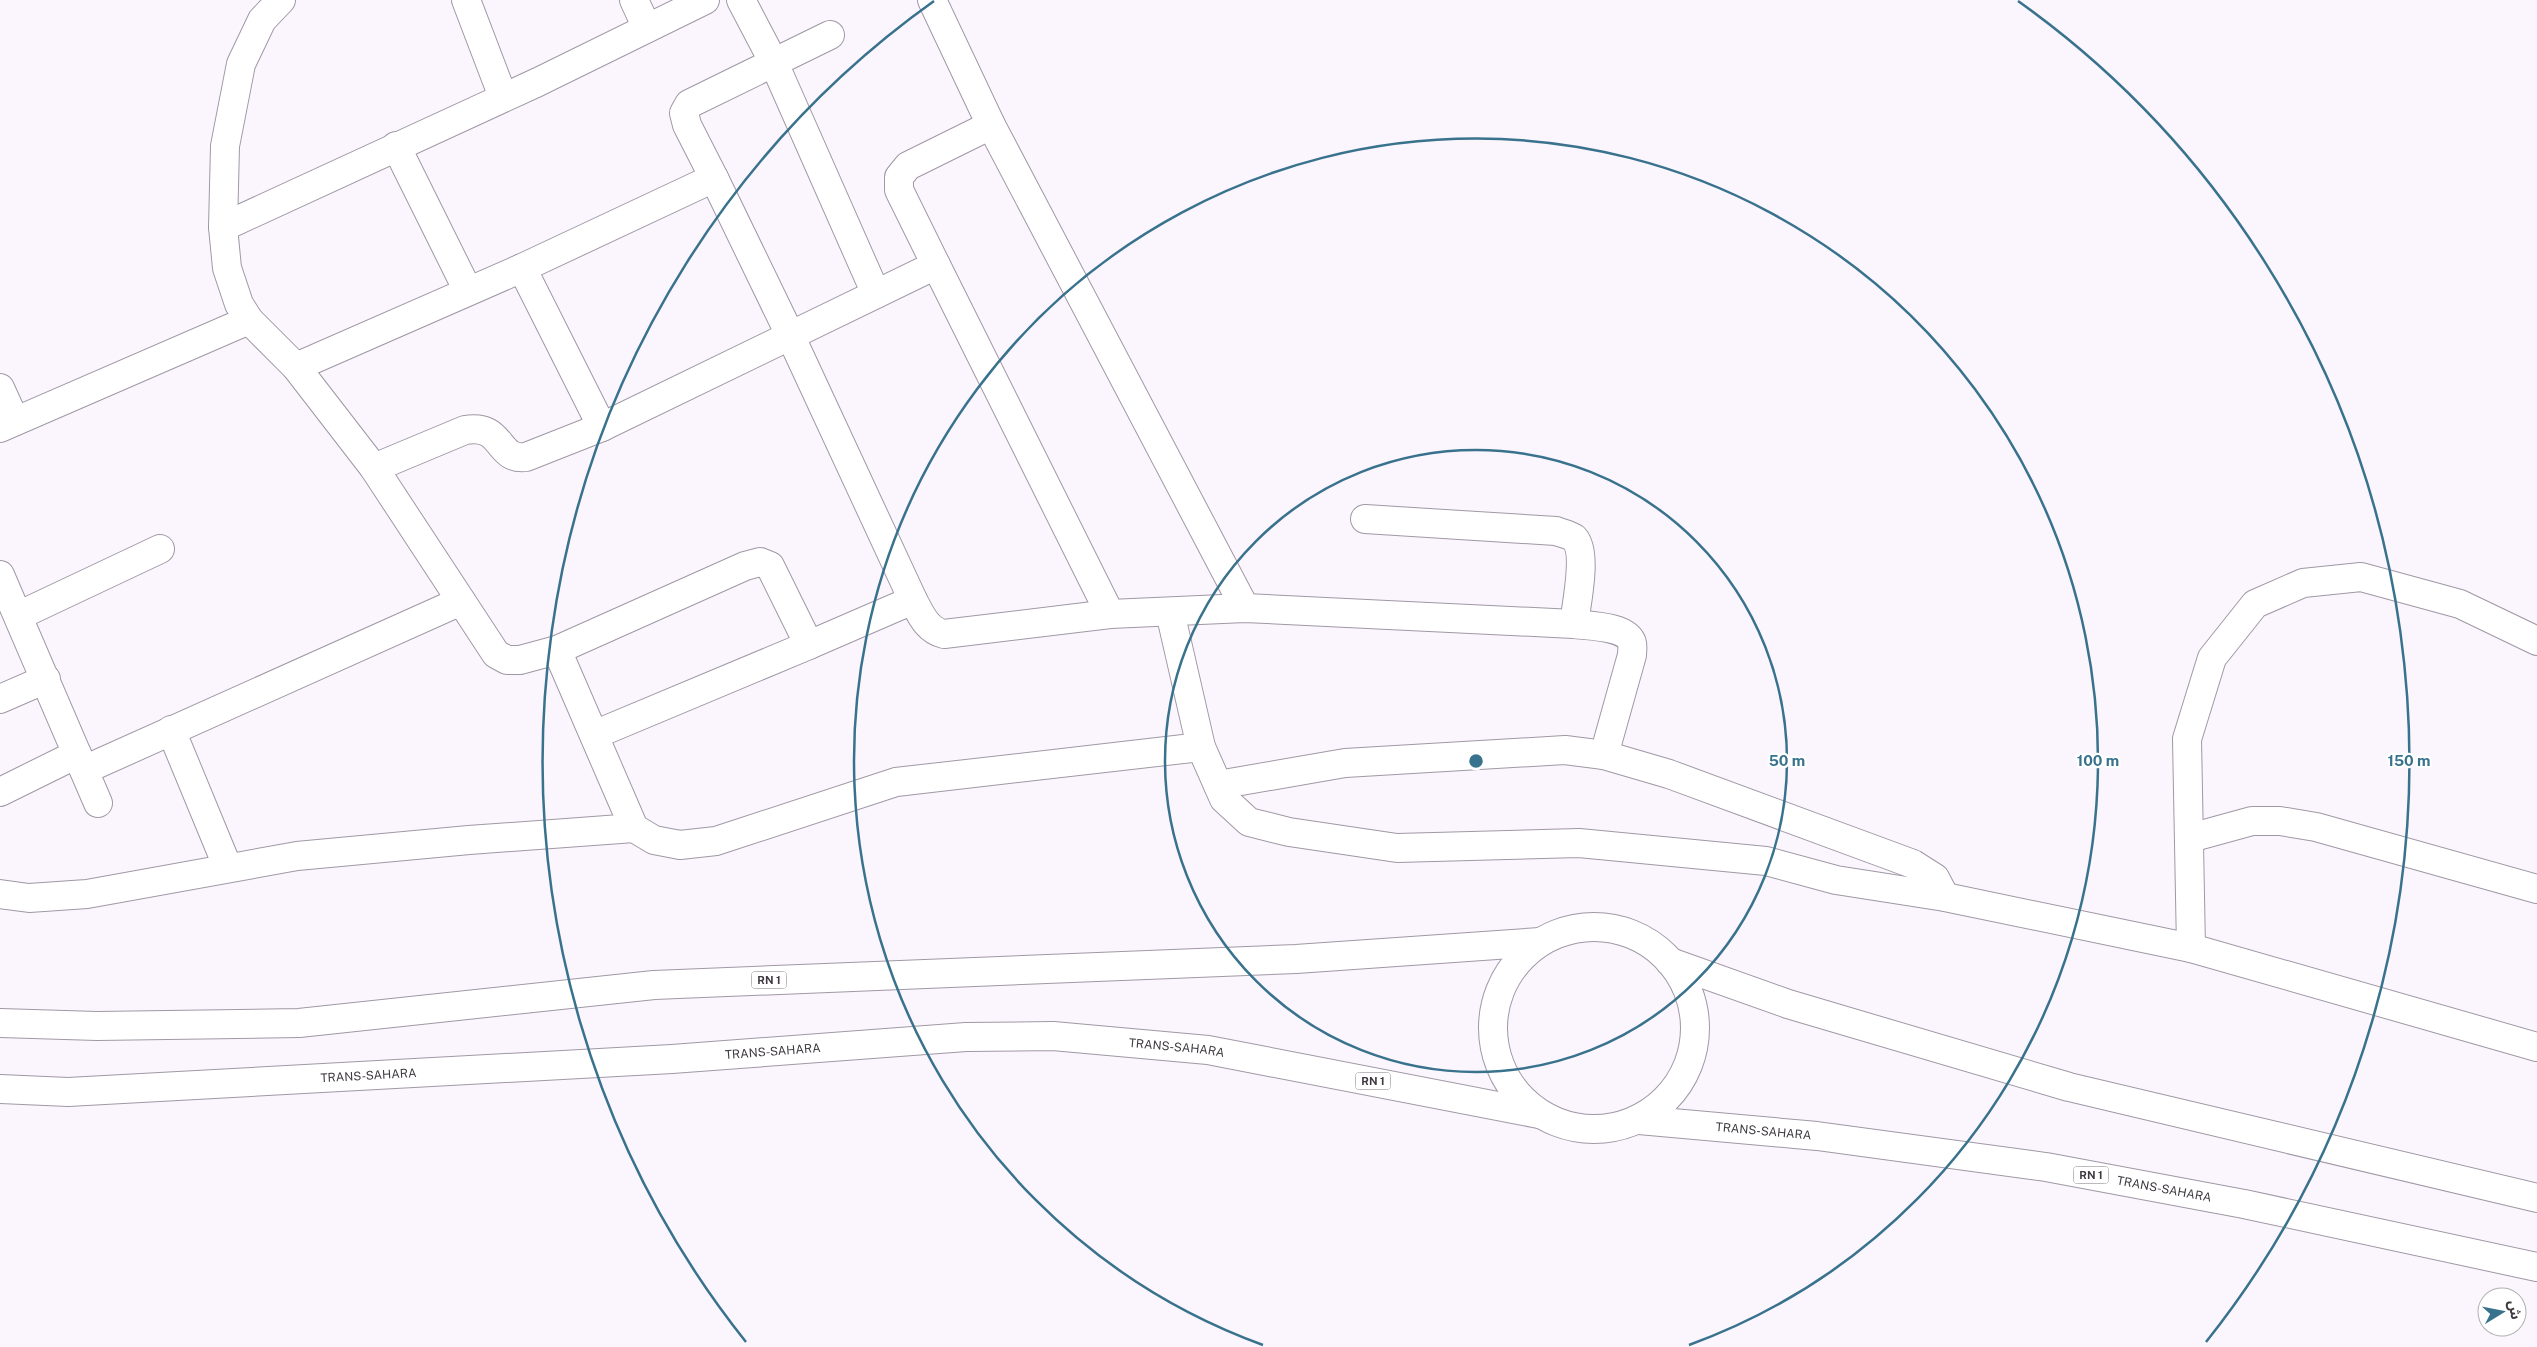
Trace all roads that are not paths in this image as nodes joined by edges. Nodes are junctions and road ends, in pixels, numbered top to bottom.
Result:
1 (281, 0) edge
2 (466, 0) edge
3 (634, 0) edge
4 (705, 0) edge
5 (741, 0) edge
6 (932, 0) edge
7 (647, 28) junction
8 (830, 35) dead end
9 (774, 63) junction
10 (503, 97) junction
11 (990, 124) junction
12 (396, 146) junction
13 (714, 178) junction
14 (223, 227) junction
15 (936, 265) junction
16 (522, 268) junction
17 (468, 291) junction
18 (876, 294) junction
19 (249, 320) junction
20 (791, 337) junction
21 (296, 368) junction
22 (0, 388) edge
23 (8, 424) edge
24 (602, 428) junction
25 (374, 468) junction
26 (1365, 519) dead end
27 (160, 549) dead end
28 (0, 575) edge
29 (913, 600) junction
30 (461, 601) junction
31 (1245, 608) junction
32 (1170, 612) junction
33 (1110, 614) junction
34 (18, 616) junction
35 (1574, 624) junction
36 (2537, 641) edge
37 (808, 644) junction
38 (558, 650) junction
39 (46, 679) junction
40 (0, 699) edge
41 (171, 730) junction
42 (594, 735) junction
43 (1201, 747) junction
44 (1604, 755) junction
45 (81, 762) junction
46 (1218, 785) junction
47 (0, 792) edge
48 (98, 802) dead end
49 (634, 828) junction
50 (2190, 838) junction
51 (228, 868) junction
52 (2537, 889) edge
53 (0, 894) edge
54 (1945, 897) junction
55 (1540, 942) junction
56 (2191, 948) junction
57 (1670, 962) junction
58 (0, 1022) edge
59 (2537, 1047) edge
60 (0, 1090) edge
61 (1539, 1114) junction
62 (1639, 1120) junction
63 (2537, 1198) edge
64 (2537, 1267) edge

1 - 14 main road
2 - 10 main road
3 - 7 main road
4 - 7 main road
5 - 9 main road
6 - 11 main road
7 - 10 main road
8 - 9 main road
9 - 13 main road
9 - 18 main road
10 - 12 main road
11 - 15 main road
11 - 31 main road
12 - 14 main road
12 - 17 main road
13 - 16 main road
13 - 20 main road
14 - 19 main road
15 - 18 main road
15 - 33 main road
16 - 17 main road
16 - 24 main road
17 - 21 main road
18 - 20 main road
19 - 21 main road
19 - 23 main road
20 - 24 main road
20 - 29 main road
21 - 25 main road
22 - 23 main road
24 - 25 main road
25 - 30 main road
26 - 35 main road
27 - 34 main road
28 - 34 main road
29 - 33 main road
29 - 37 main road
30 - 38 main road
30 - 41 main road
31 - 32 main road
31 - 35 main road
32 - 33 main road
32 - 43 main road
34 - 39 main road
35 - 44 main road
36 - 50 main road
37 - 38 main road
37 - 42 main road
38 - 42 main road
39 - 40 main road
39 - 45 main road
41 - 45 main road
41 - 51 main road
42 - 49 main road
43 - 46 main road
43 - 49 main road
44 - 46 main road
44 - 54 main road
45 - 47 main road
45 - 48 main road
46 - 54 main road
49 - 51 main road
50 - 52 main road
50 - 56 main road
51 - 53 main road
54 - 56 main road
55 - 57 main road
55 - 58 main road, RN 1
55 - 61 main road
56 - 59 main road
57 - 62 main road
57 - 63 main road
60 - 61 main road, TRANS-SAHARA / RN 1
61 - 62 main road
62 - 64 main road, TRANS-SAHARA / RN 1

